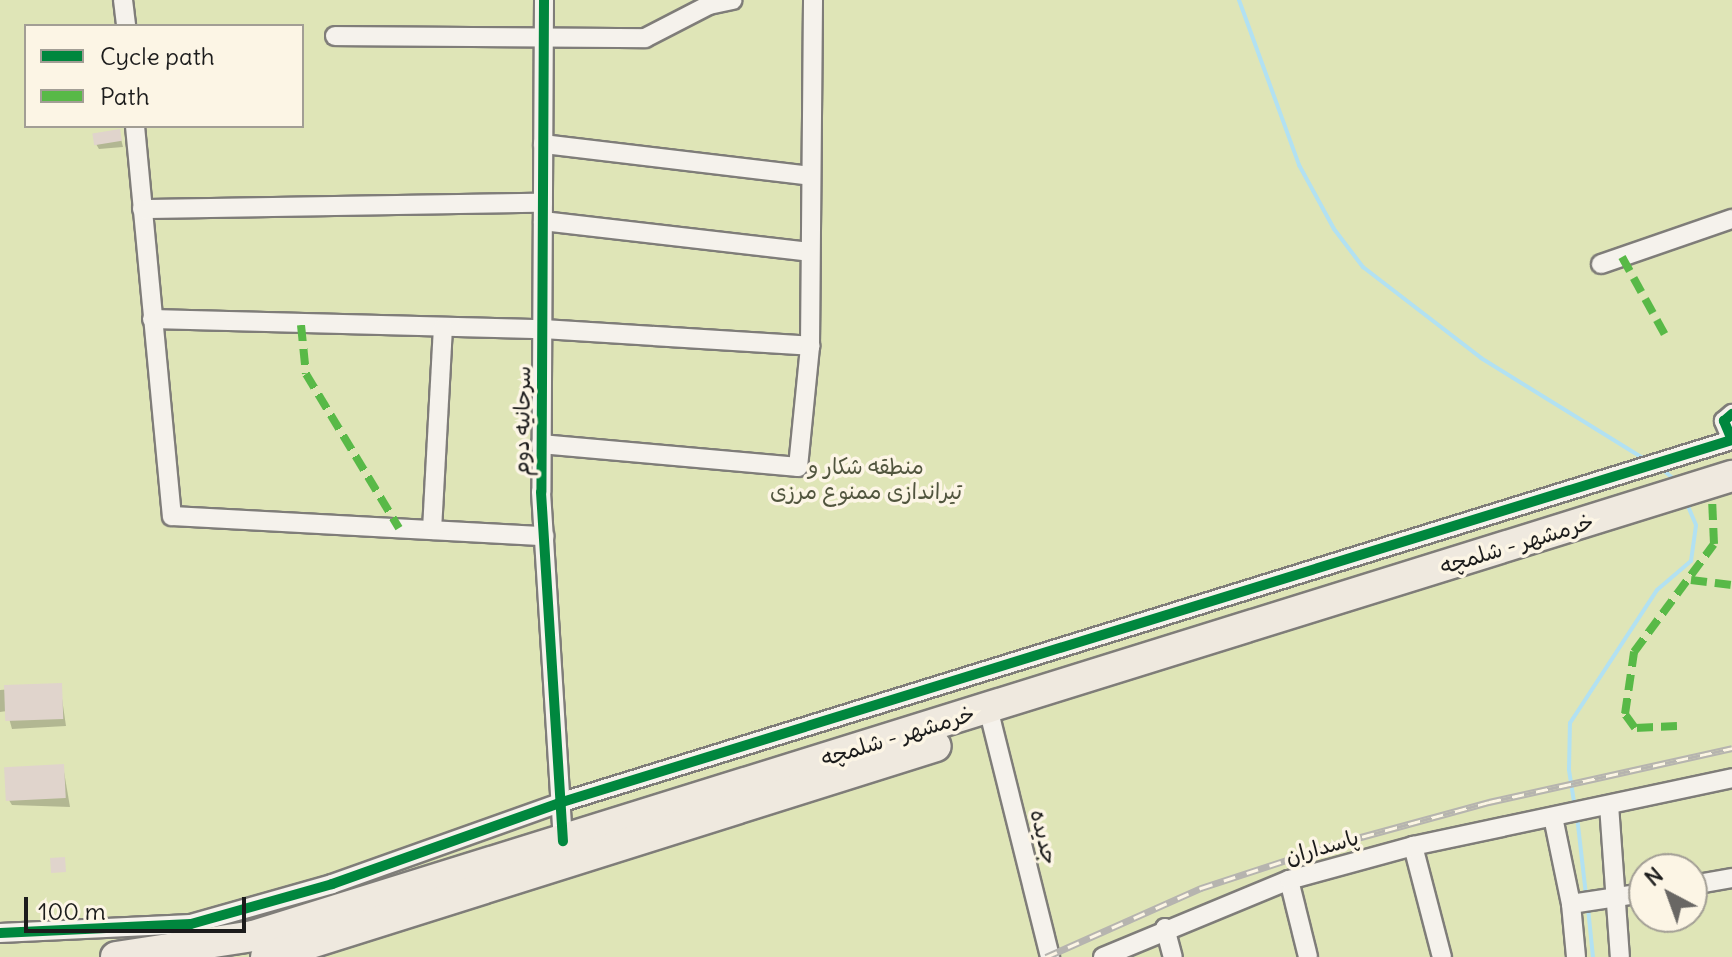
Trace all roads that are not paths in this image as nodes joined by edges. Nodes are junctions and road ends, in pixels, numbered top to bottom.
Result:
1 (123, 0) edge
2 (544, 0) edge
3 (732, 0) edge
4 (813, 0) edge
5 (126, 24) edge
6 (543, 34) junction
7 (335, 36) dead end
8 (135, 128) edge
9 (543, 144) junction
10 (810, 176) junction
11 (142, 209) junction
12 (543, 212) junction
13 (1732, 219) edge
14 (809, 252) junction
15 (1601, 264) dead end
16 (152, 319) junction
17 (443, 327) junction
18 (543, 329) junction
19 (810, 346) junction
20 (1732, 414) edge
21 (1732, 440) edge
22 (541, 444) junction
23 (1732, 476) edge
24 (1732, 493) edge
25 (1685, 500) junction
26 (432, 530) junction
27 (544, 536) junction
28 (990, 718) junction
29 (1732, 778) edge
30 (559, 803) junction
31 (1609, 805) junction
32 (1558, 816) junction
33 (563, 841) junction
34 (1413, 846) junction
35 (1732, 878) edge
36 (1289, 880) junction
37 (1708, 882) edge
38 (1628, 896) edge
39 (1608, 899) junction
40 (1575, 903) junction
41 (1165, 928) junction
42 (0, 933) edge
43 (116, 957) edge
44 (266, 957) edge
45 (1050, 957) edge
46 (1103, 957) edge
47 (1173, 957) edge
48 (1308, 957) edge
49 (1442, 957) edge
50 (1576, 957) edge
51 (1620, 957) edge

1 - 5 street
2 - 6 street, سرحانیه دوم
3 - 6 street
4 - 10 street
6 - 7 street
6 - 9 street, سرحانیه دوم
8 - 11 street
9 - 10 street
9 - 12 street, سرحانیه دوم
10 - 14 street
11 - 12 street
11 - 16 street
12 - 14 street
12 - 18 street, سرحانیه دوم
13 - 15 street
14 - 19 street
16 - 17 street
16 - 26 street
17 - 18 street
17 - 26 street
18 - 19 street
18 - 22 street, سرحانیه دوم
19 - 22 street
20 - 21 street
21 - 30 street
22 - 27 street, سرحانیه دوم
23 - 25 highway, خرمشهر - شلمچه
24 - 25 highway, خرمشهر - شلمچه
25 - 28 highway, خرمشهر - شلمچه
26 - 27 street
27 - 30 street, سرحانیه دوم
28 - 33 highway, خرمشهر - شلمچه
28 - 44 highway, خرمشهر - شلمچه
28 - 45 street, جدیده
29 - 31 street, پاسداران
30 - 33 street, سرحانیه دوم
30 - 42 street
31 - 32 street, پاسداران
31 - 39 street
32 - 34 street, پاسداران
32 - 40 street
33 - 43 highway, خرمشهر - شلمچه
34 - 36 street, پاسداران
34 - 49 street
35 - 37 street
36 - 41 street, پاسداران
36 - 48 street
38 - 39 street
39 - 40 street
39 - 51 street
40 - 50 street
41 - 46 street, پاسداران
41 - 47 street

